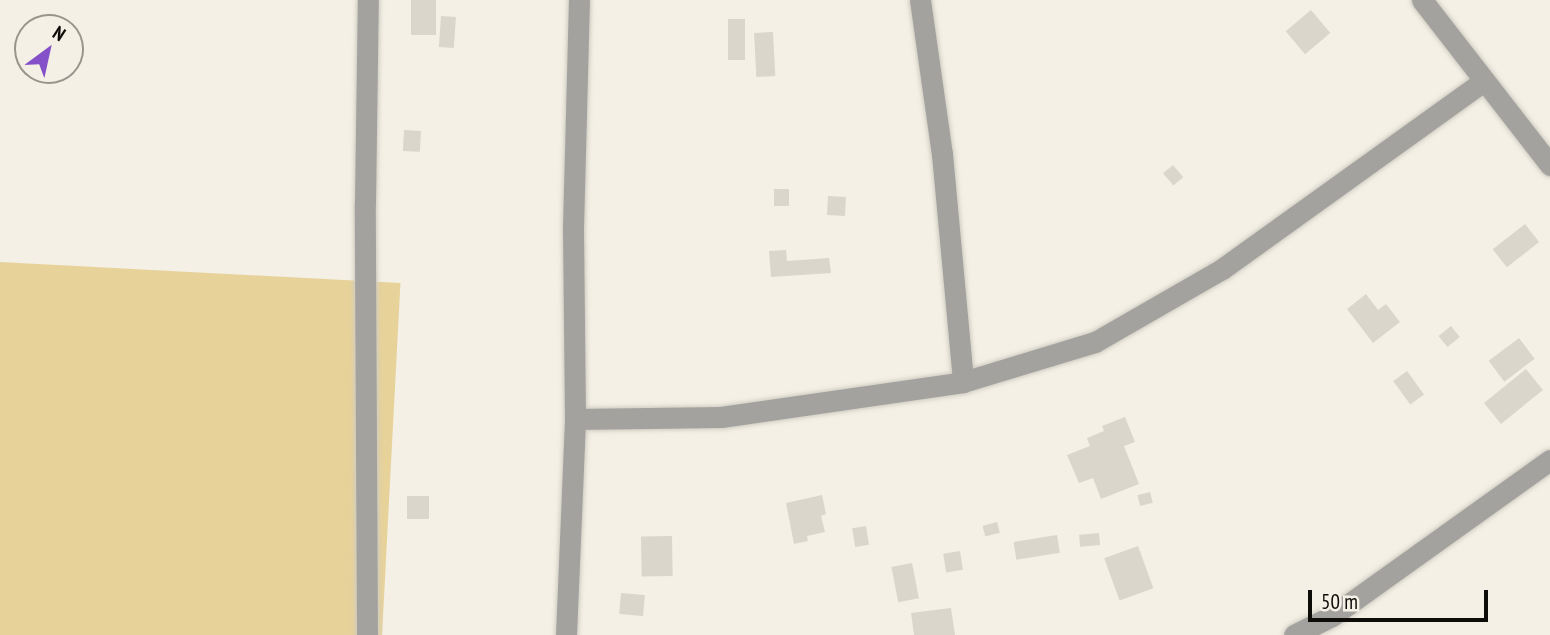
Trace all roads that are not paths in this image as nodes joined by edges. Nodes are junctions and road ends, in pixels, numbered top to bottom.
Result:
1 (368, 0) edge
2 (579, 0) edge
3 (920, 0) edge
4 (1422, 0) edge
5 (1484, 81) junction
6 (1550, 165) edge
7 (963, 382) junction
8 (575, 419) junction
9 (1550, 460) edge
10 (367, 635) edge
11 (566, 635) edge
12 (1294, 635) edge

1 - 10 street
2 - 8 street
3 - 7 street
4 - 5 street
5 - 6 street
5 - 7 street
7 - 8 street
8 - 11 street
9 - 12 street

